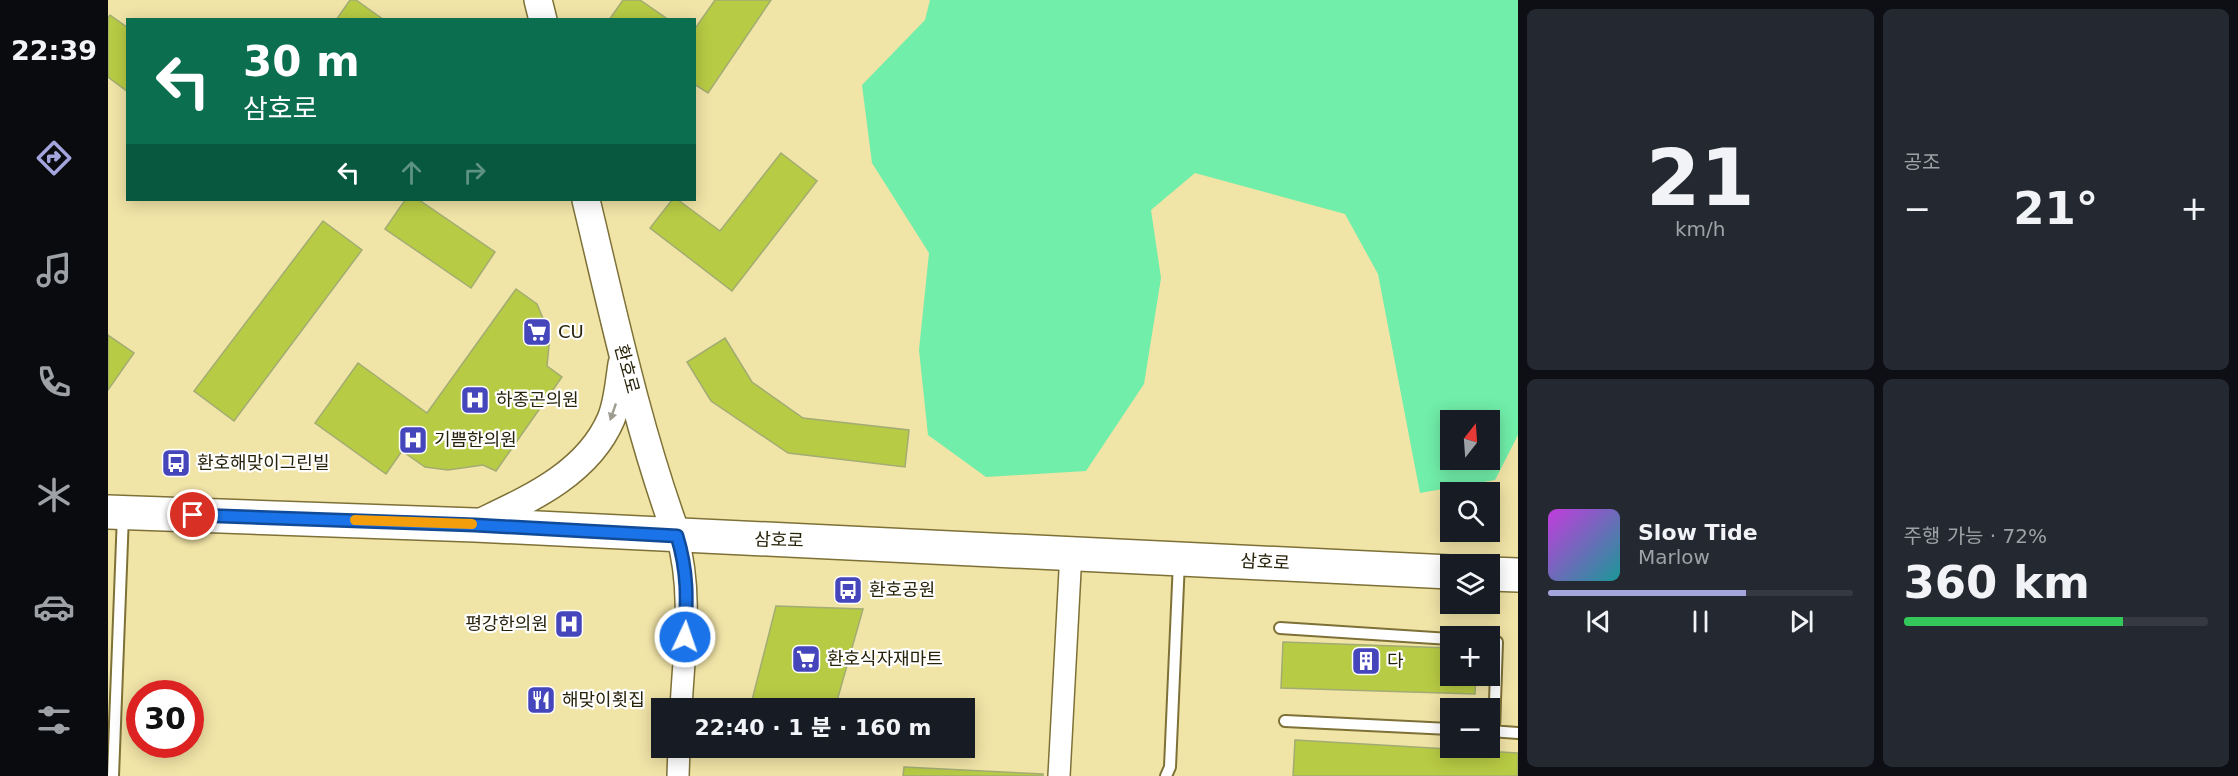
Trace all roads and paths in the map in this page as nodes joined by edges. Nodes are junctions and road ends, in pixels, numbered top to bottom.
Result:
1 (538, 0) edge
2 (542, 18) edge
3 (586, 201) edge
4 (623, 354) junction
5 (115, 512) edge
6 (475, 525) junction
7 (677, 536) junction
8 (1071, 552) junction
9 (1179, 557) junction
10 (1440, 571) edge
11 (1500, 574) edge
12 (1518, 575) edge
13 (1280, 628) dead end
14 (1440, 638) edge
15 (682, 698) edge
16 (1285, 721) dead end
17 (1440, 729) edge
18 (1500, 732) edge
19 (1518, 733) edge
20 (679, 758) edge
21 (114, 776) edge
22 (678, 776) edge
23 (1059, 776) edge
24 (1166, 776) edge

1 - 2 street
3 - 4 street, 환호로
4 -> 6 street
4 - 7 street, 환호로
5 - 6 main road, 삼호로
5 - 21 lane
6 - 7 main road, 삼호로
7 - 8 main road, 삼호로
7 - 15 street
8 - 9 main road, 삼호로
8 - 23 street
9 - 10 main road, 삼호로
9 - 24 lane
11 - 12 main road
13 - 14 lane
16 - 17 lane
18 - 19 lane
20 - 22 street

